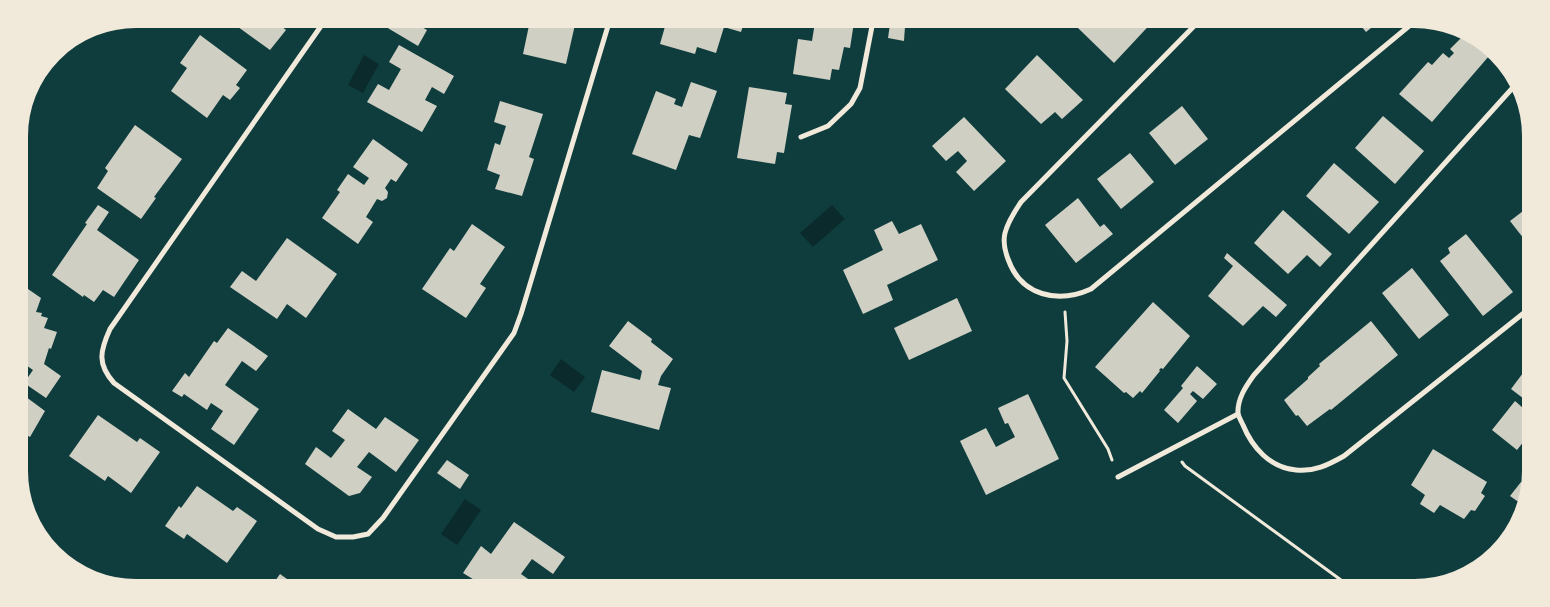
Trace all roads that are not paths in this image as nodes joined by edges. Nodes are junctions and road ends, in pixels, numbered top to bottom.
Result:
1 (322, 25) edge
2 (609, 25) edge
3 (872, 25) edge
4 (1195, 25) edge
5 (1410, 25) edge
6 (1514, 88) edge
7 (801, 136) dead end
8 (1525, 312) edge
9 (1238, 414) junction
10 (1118, 477) road end

1 - 2 street
3 - 7 street
4 - 5 street
6 - 9 street
8 - 9 street
9 - 10 street

